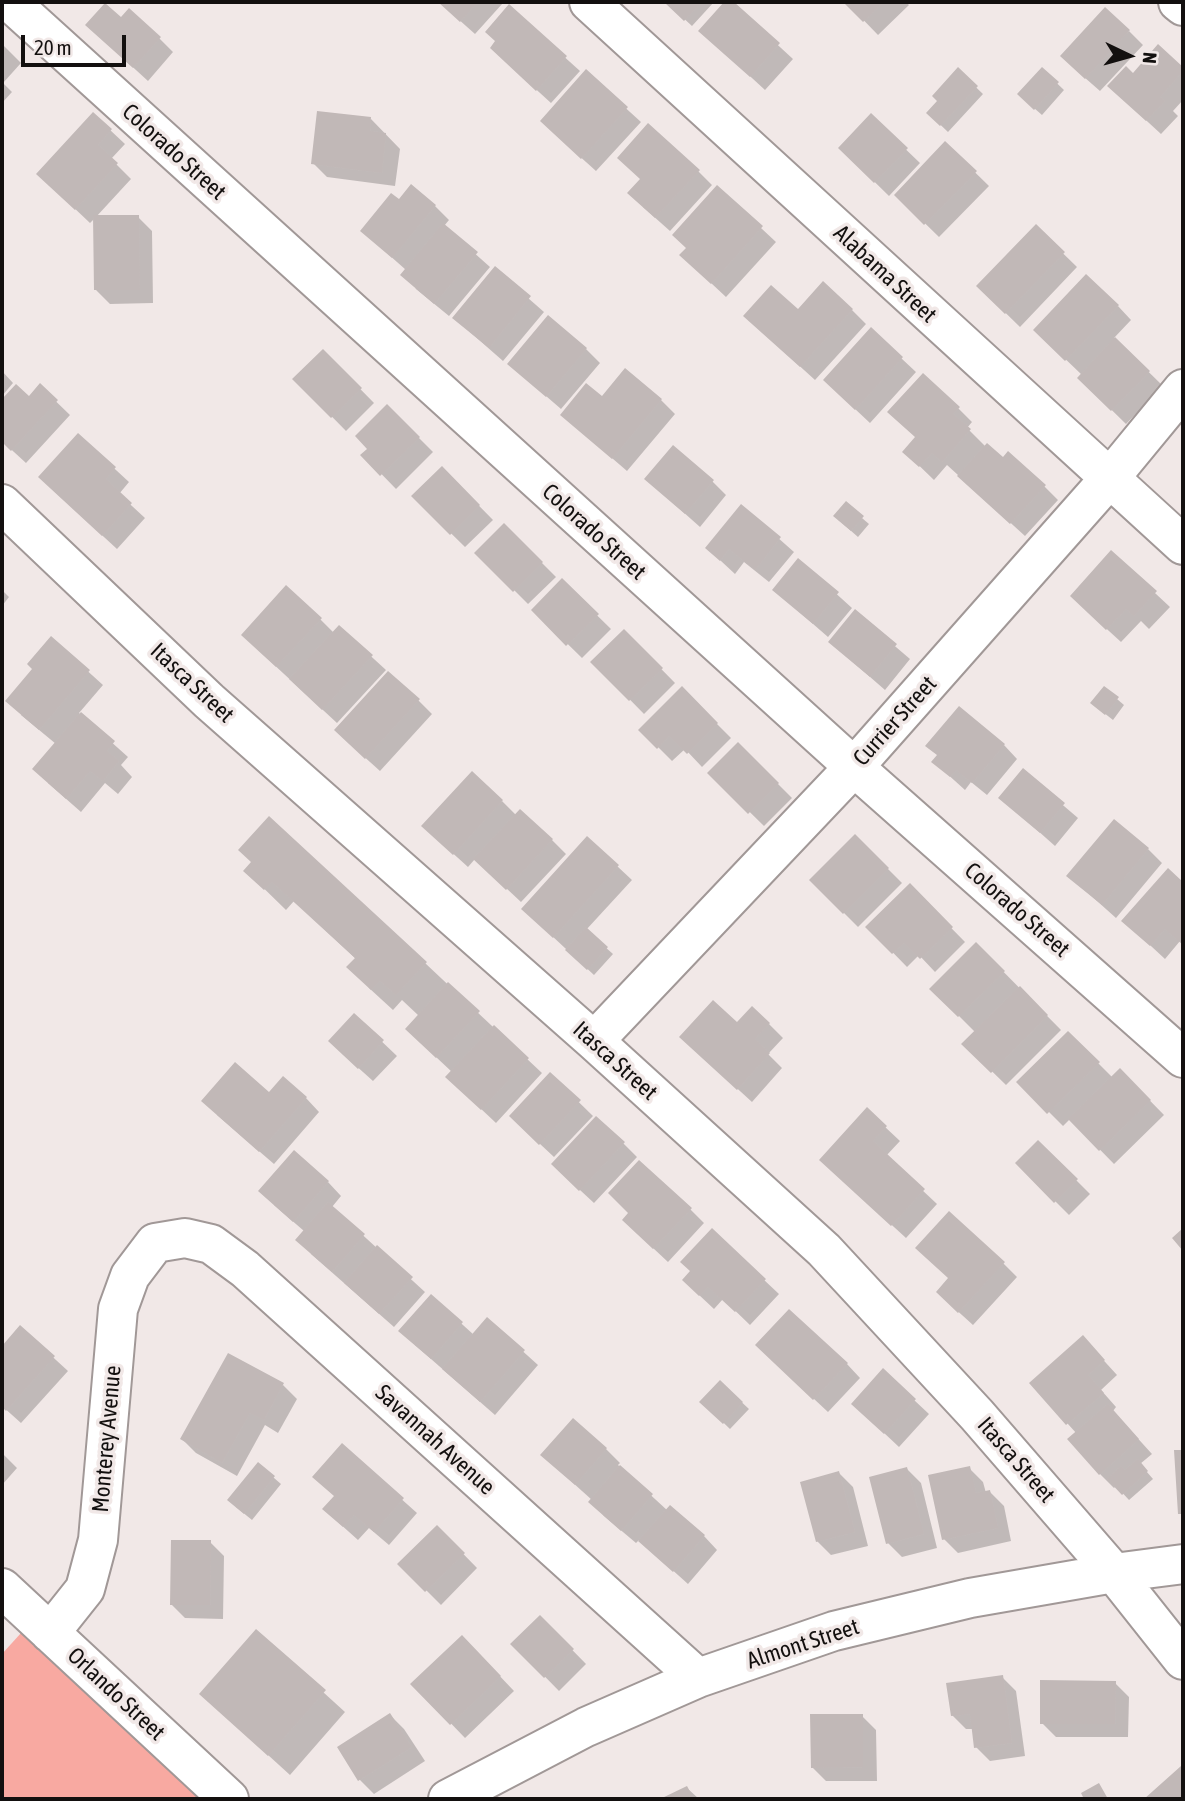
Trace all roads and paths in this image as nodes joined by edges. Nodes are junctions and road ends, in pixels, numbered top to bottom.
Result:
1 (10, 2) edge
2 (589, 2) edge
3 (1178, 2) edge
4 (1183, 6) edge
5 (1183, 389) edge
6 (1109, 480) junction
7 (2, 505) edge
8 (1183, 545) edge
9 (854, 767) junction
10 (593, 1041) junction
11 (1183, 1058) edge
12 (155, 1243) joint
13 (1183, 1564) edge
14 (1114, 1573) junction
15 (2, 1588) edge
16 (50, 1633) junction
17 (1183, 1660) edge
18 (698, 1678) junction
19 (229, 1799) edge
20 (448, 1799) edge

1 - 9 street, Colorado Street
2 - 6 street, Alabama Street
3 - 4 street
5 - 6 street, Currier Street
6 - 8 street, Alabama Street
6 - 9 street, Currier Street
7 - 10 street, Itasca Street
9 - 10 street, Currier Street
9 - 11 street, Colorado Street
10 - 14 street, Itasca Street
12 - 16 street, Monterey Avenue
12 - 18 street, Savannah Avenue
13 - 14 street, Almont Street
14 - 17 street, Itasca Street
14 - 18 street, Almont Street
15 - 16 street, Orlando Street
16 - 19 street, Orlando Street
18 - 20 street, Almont Street

